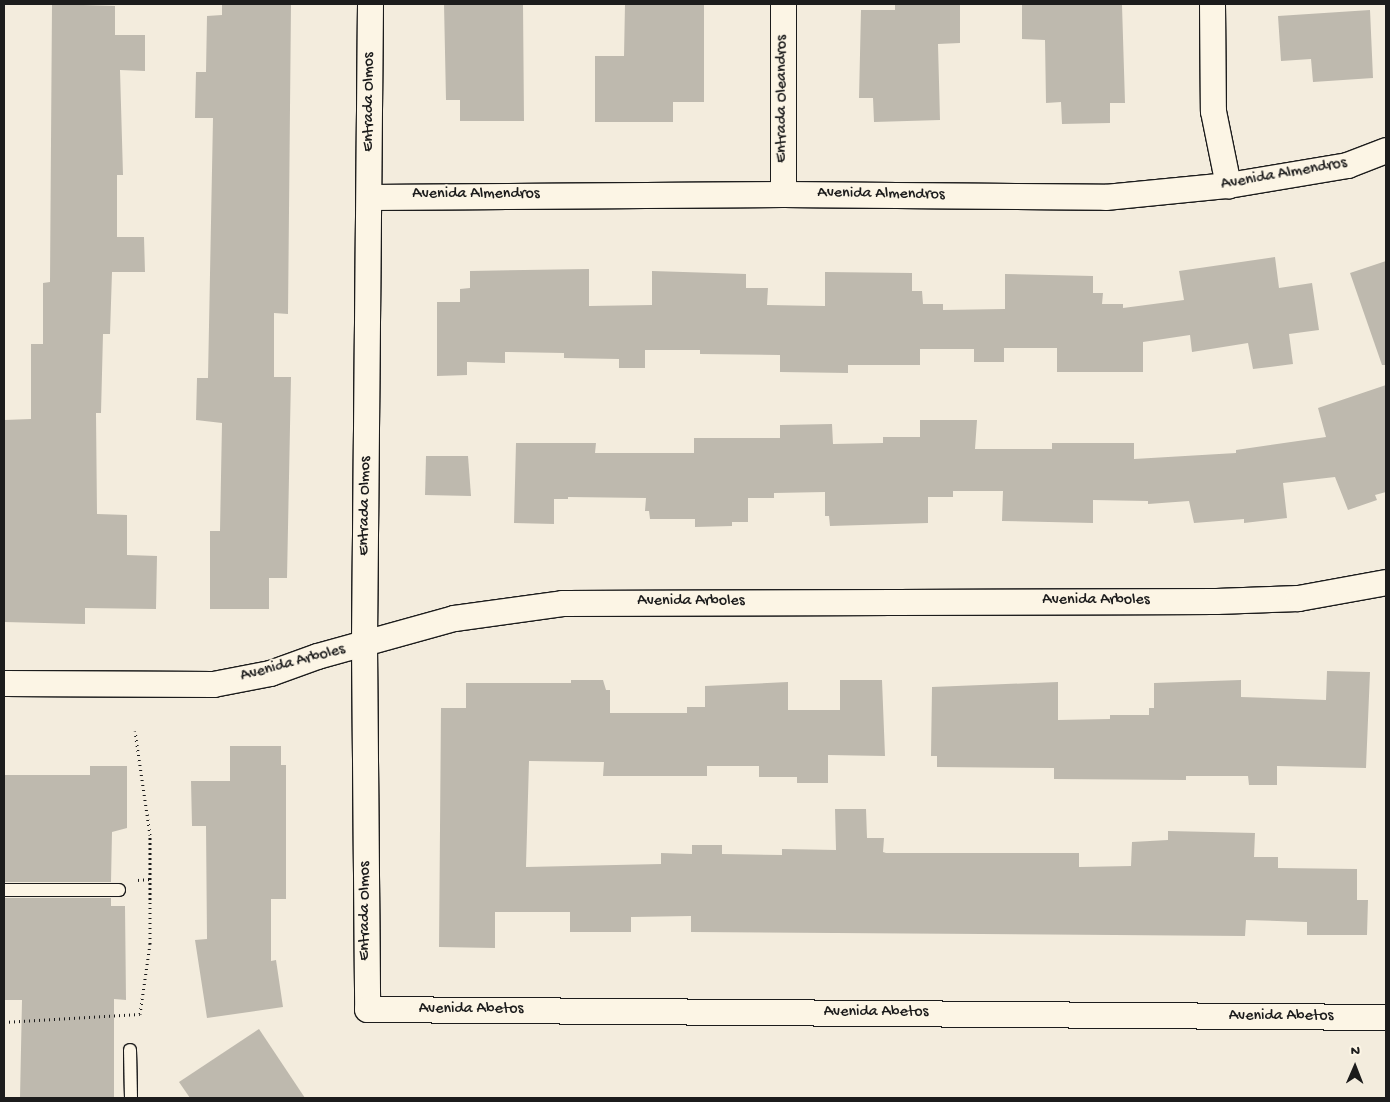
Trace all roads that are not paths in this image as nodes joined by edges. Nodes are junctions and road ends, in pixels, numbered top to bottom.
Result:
1 (370, 4) edge
2 (783, 4) edge
3 (1212, 4) edge
4 (1386, 150) edge
5 (1228, 186) junction
6 (783, 194) junction
7 (370, 197) junction
8 (1386, 582) edge
9 (364, 645) junction
10 (4, 683) edge
11 (4, 890) edge
12 (118, 890) dead end
13 (366, 1009) joint
14 (1386, 1017) edge
15 (130, 1050) dead end
16 (130, 1098) edge

1 - 7 street, Entrada Olmos
2 - 6 street, Entrada Oleandros
3 - 5 street
4 - 5 street, Avenida Almendros
5 - 6 street, Avenida Almendros
6 - 7 street, Avenida Almendros
7 - 9 street, Entrada Olmos
8 - 9 street, Avenida Arboles
9 - 10 street, Avenida Arboles
9 - 13 street, Entrada Olmos
11 - 12 lane
13 - 14 street, Avenida Abetos
15 - 16 lane

